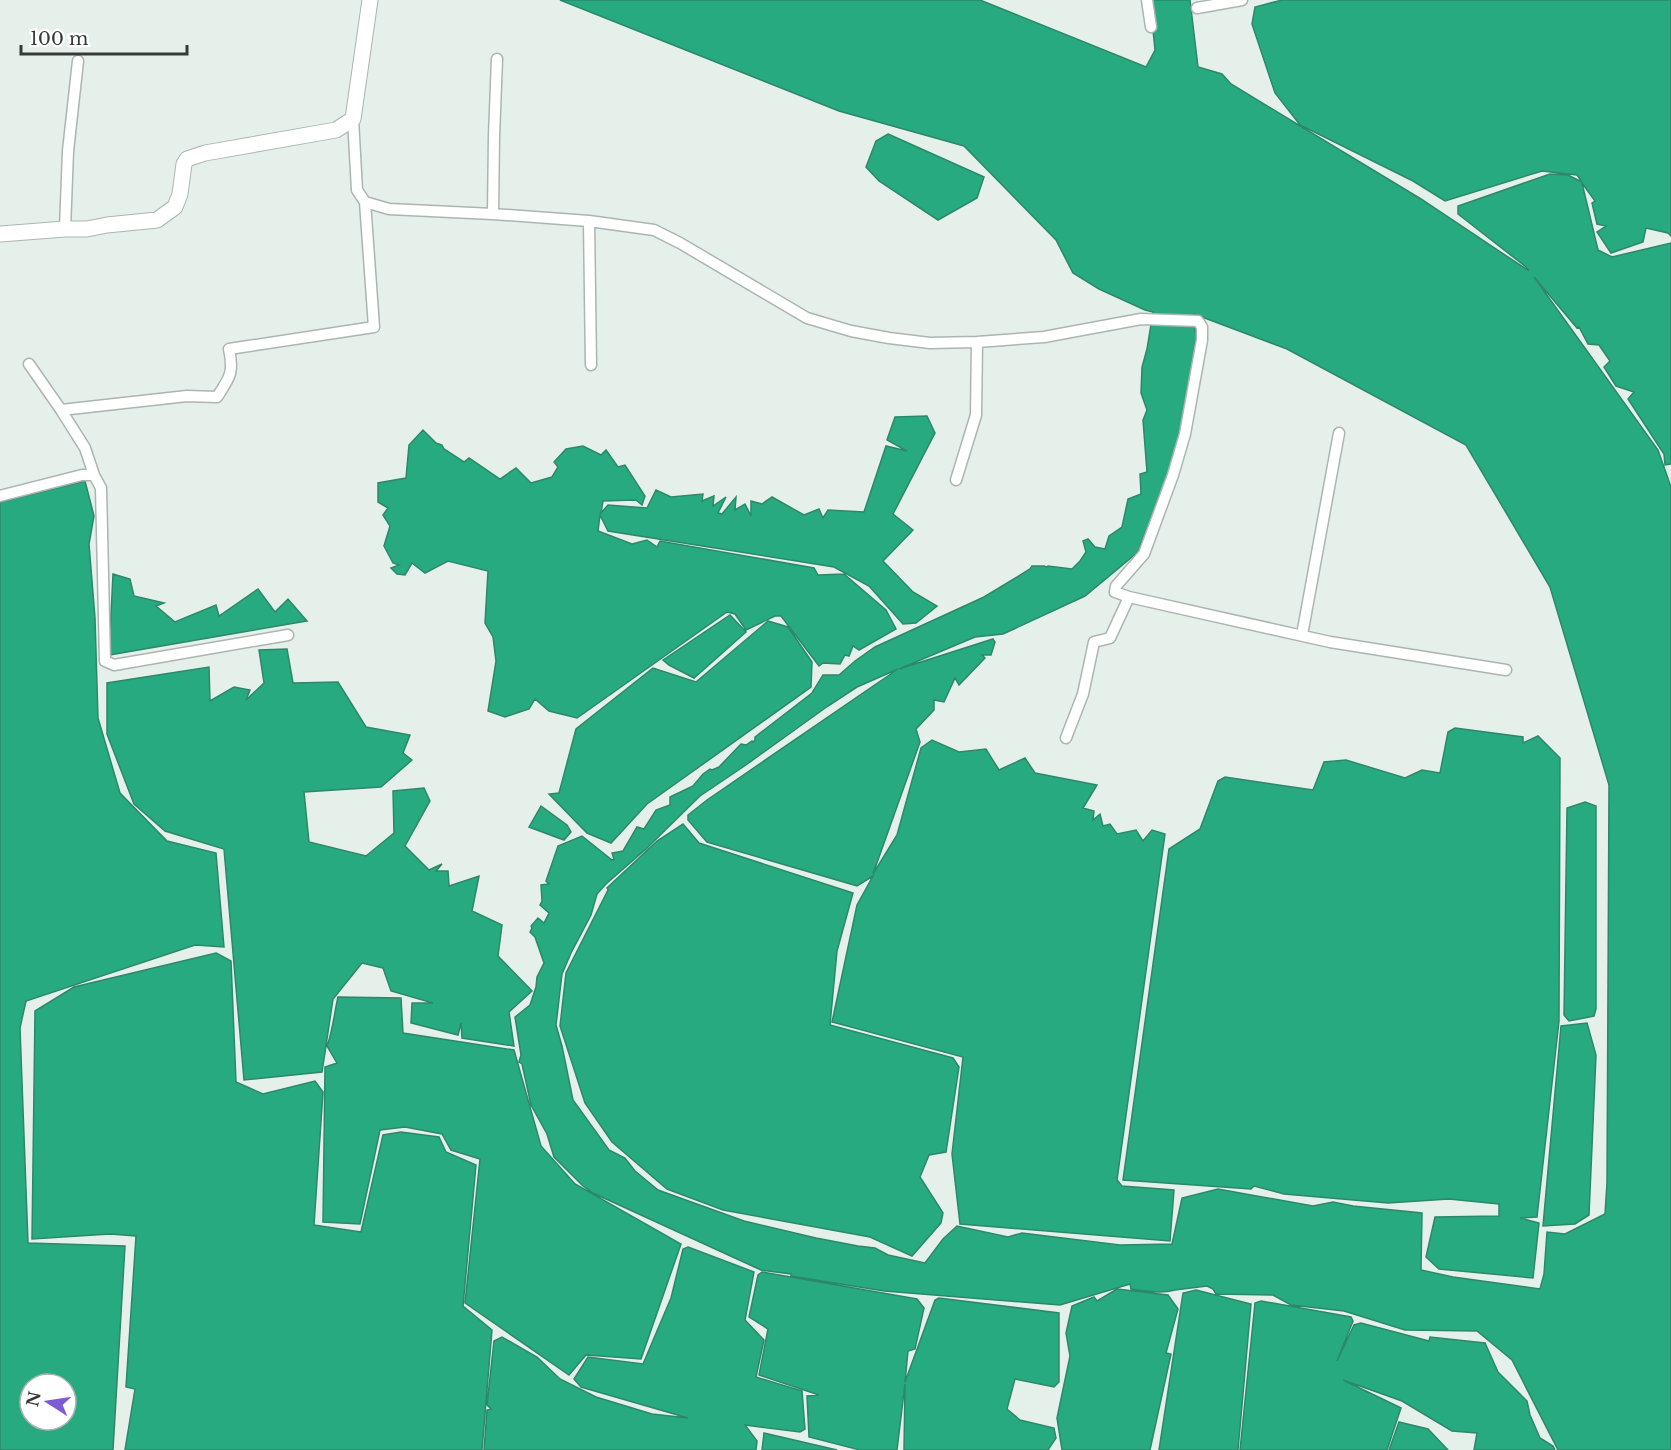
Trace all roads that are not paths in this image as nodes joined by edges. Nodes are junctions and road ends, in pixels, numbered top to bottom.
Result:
1 (370, 0) edge
2 (1147, 0) edge
3 (1242, 0) edge
4 (1197, 8) dead end
5 (1151, 27) dead end
6 (497, 59) dead end
7 (78, 61) dead end
8 (353, 119) junction
9 (365, 202) junction
10 (493, 214) junction
11 (589, 221) junction
12 (65, 229) junction
13 (0, 234) edge
14 (977, 342) junction
15 (29, 364) dead end
16 (591, 365) dead end
17 (61, 410) junction
18 (1339, 433) dead end
19 (94, 476) junction
20 (957, 480) dead end
21 (0, 496) edge
22 (1130, 597) junction
23 (288, 635) dead end
24 (1302, 635) junction
25 (1506, 670) dead end
26 (1066, 738) dead end

1 - 8 main road
2 - 5 street
3 - 4 street
6 - 10 street
7 - 12 street
8 - 9 street
8 - 12 main road
9 - 10 street
9 - 17 street
10 - 11 street
11 - 14 street
11 - 16 street
12 - 13 main road
14 - 20 street
14 - 22 street
15 - 17 street
17 - 19 street
18 - 24 street
19 - 21 street
19 - 23 street
22 - 24 street
22 - 26 street
24 - 25 street

